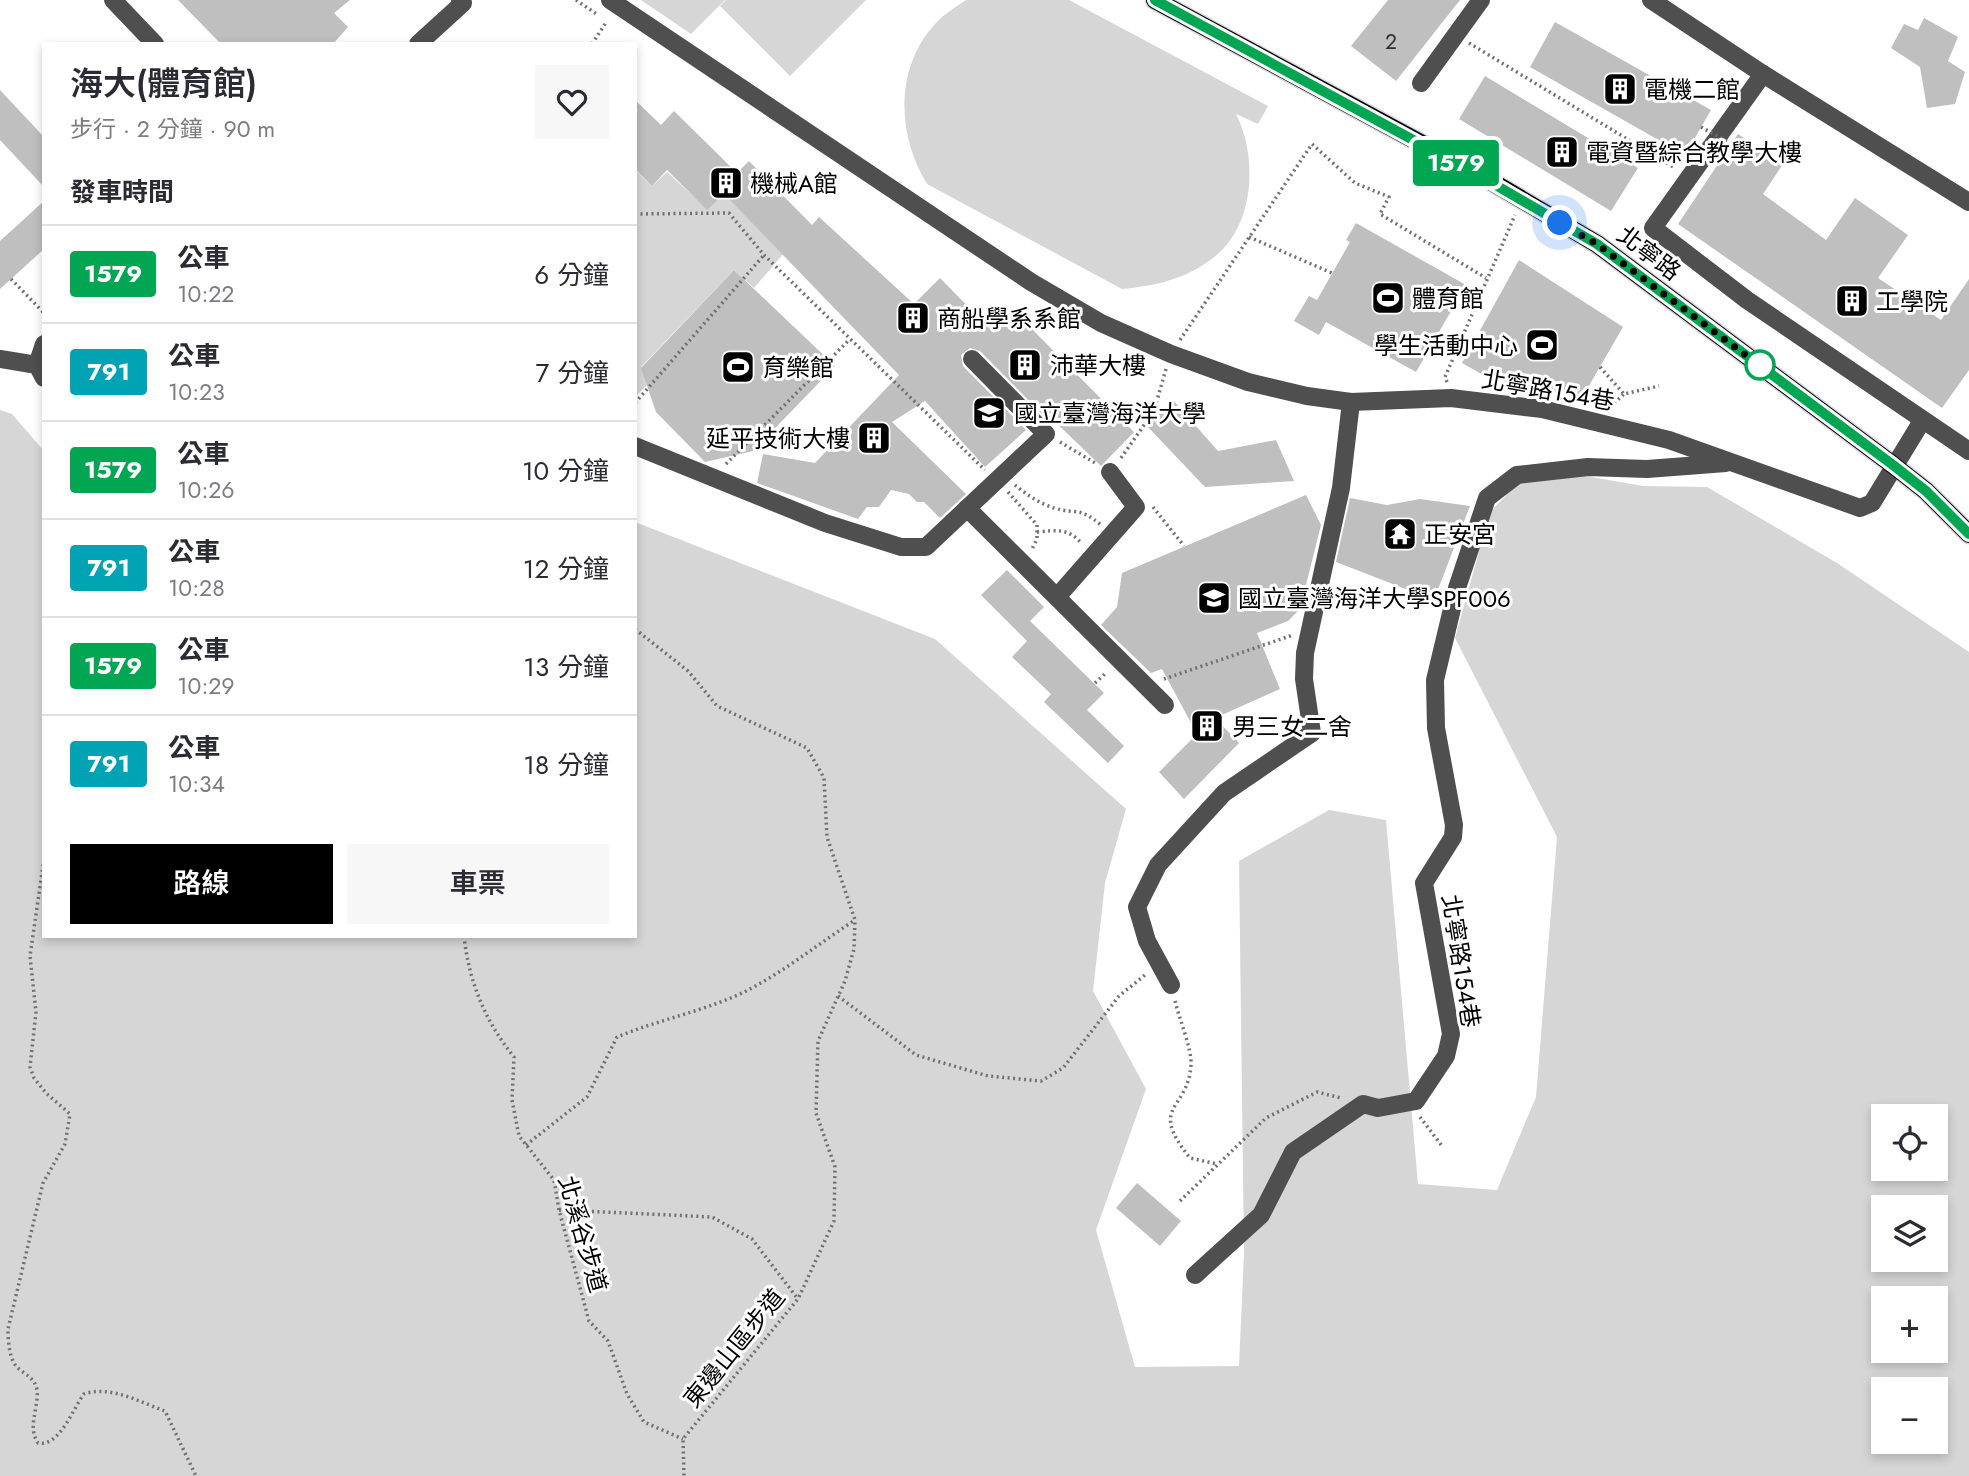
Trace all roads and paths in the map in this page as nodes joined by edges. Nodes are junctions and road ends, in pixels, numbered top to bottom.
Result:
1 (113, 0) edge
2 (576, 0) edge
3 (610, 0) edge
4 (1155, 0) edge
5 (1481, 0) edge
6 (1651, 0) edge
7 (464, 1) edge
8 (1455, 35) junction
9 (153, 42) edge
10 (420, 42) edge
11 (593, 42) edge
12 (1763, 74) junction
13 (1422, 83) dead end
14 (1702, 127) dead end
15 (1732, 144) dead end
16 (1690, 177) junction
17 (1969, 202) edge
18 (637, 214) edge
19 (1507, 228) dead end
20 (1250, 237) junction
21 (764, 255) junction
22 (1332, 273) dead end
23 (1486, 278) junction
24 (11, 279) dead end
25 (42, 311) edge
26 (850, 339) junction
27 (1171, 354) junction
28 (0, 359) edge
29 (972, 359) dead end
30 (1600, 367) dead end
31 (41, 371) edge
32 (1446, 377) dead end
33 (1659, 386) dead end
34 (637, 401) edge
35 (1351, 402) junction
36 (1922, 421) junction
37 (1046, 434) junction
38 (637, 447) edge
39 (1969, 451) edge
40 (1733, 463) junction
41 (1893, 465) junction
42 (1110, 472) junction
43 (1000, 477) junction
44 (711, 479) junction
45 (1136, 507) junction
46 (967, 508) junction
47 (1037, 532) junction
48 (1969, 534) edge
49 (1113, 535) junction
50 (1184, 547) dead end
51 (1094, 558) junction
52 (1022, 564) junction
53 (1057, 597) junction
54 (1311, 629) junction
55 (637, 631) edge
56 (1143, 686) junction
57 (1165, 705) dead end
58 (42, 873) edge
59 (855, 920) junction
60 (464, 938) edge
61 (1159, 963) junction
62 (1171, 985) joint
63 (838, 996) junction
64 (1416, 1101) junction
65 (1363, 1104) junction
66 (526, 1145) junction
67 (1442, 1146) dead end
68 (1217, 1164) junction
69 (1180, 1201) dead end
70 (559, 1210) junction
71 (1195, 1275) dead end
72 (798, 1299) junction
73 (683, 1439) junction
74 (195, 1476) edge
75 (684, 1476) edge

1 - 9 street
2 - 11 path
3 - 27 street, 北寧路154巷
4 - 41 main road, 北寧路
5 - 8 street
6 - 12 street
7 - 10 street
8 - 13 street
8 - 16 path
12 - 16 street
12 - 17 street
14 - 15 path, bridge
16 - 36 street
18 - 21 path
19 - 23 path
20 - 22 path
20 - 23 path
20 - 27 path
21 - 26 path
21 - 34 path
23 - 32 path
24 - 25 path
26 - 43 path
26 - 44 path
27 - 35 street, 北寧路154巷
27 - 42 path
28 - 31 street
29 - 37 street
30 - 33 path
35 - 40 street, 北寧路154巷
35 - 54 street
36 - 39 street
36 - 41 street, 北寧路154巷
37 - 42 path
37 - 43 street
38 - 44 street
40 - 41 street, 北寧路154巷
40 - 64 street, 北寧路154巷
41 - 48 main road, 北寧路
42 - 45 street
43 - 46 street
43 - 47 path
43 - 49 path
44 - 46 street
45 - 49 street
45 - 50 path
46 - 52 street
47 - 51 path
47 - 52 path
49 - 51 street
51 - 53 street
52 - 53 street
53 - 56 street
54 - 56 path
54 - 61 street
55 - 59 path
56 - 57 street
58 - 74 path
59 - 63 path, 東邊山區步道
59 - 66 path
60 - 66 path, 北溪谷步道
61 - 62 street
61 - 63 path
62 - 68 path
63 - 72 path, 東邊山區步道
64 - 65 street
64 - 67 path
65 - 68 path
65 - 71 street
66 - 70 path, 北溪谷步道
68 - 69 path
70 - 72 path
70 - 73 path, 北溪谷步道
72 - 73 path, 東邊山區步道
73 - 75 path, 東邊山區步道

